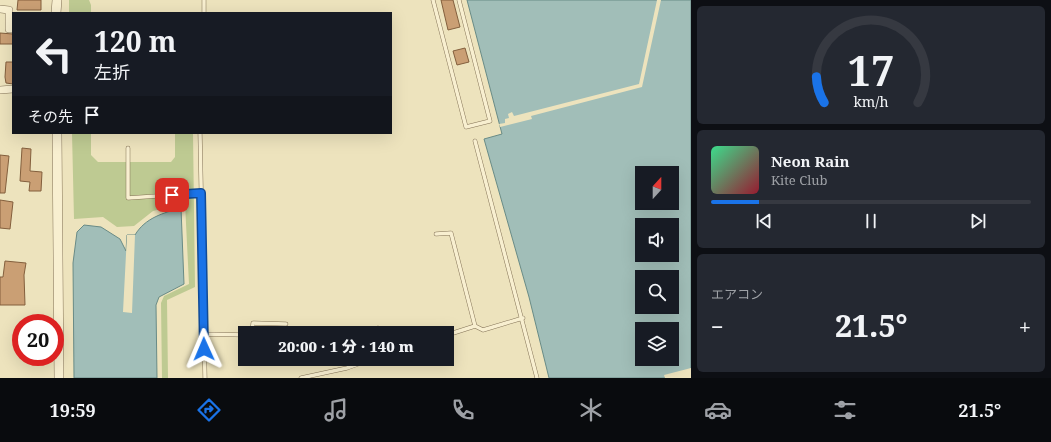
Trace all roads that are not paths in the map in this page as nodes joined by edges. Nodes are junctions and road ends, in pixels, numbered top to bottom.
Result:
1 (57, 0) edge
2 (204, 0) edge
3 (433, 0) edge
4 (459, 0) edge
5 (0, 9) edge
6 (56, 12) edge
7 (204, 12) edge
8 (12, 29) edge
9 (12, 89) edge
10 (0, 90) edge
11 (57, 134) edge
12 (200, 134) edge
13 (475, 142) dead end
14 (128, 148) dead end
15 (201, 193) junction
16 (436, 234) dead end
17 (522, 318) junction
18 (286, 324) dead end
19 (253, 326) edge
20 (475, 326) junction
21 (454, 333) edge
22 (204, 334) junction
23 (238, 335) edge
24 (353, 366) edge
25 (59, 378) edge
26 (205, 378) edge
27 (301, 378) edge
28 (537, 378) edge

1 - 6 street
2 - 7 lane
3 - 4 lane
5 - 8 street
9 - 10 street
11 - 25 street
12 - 15 lane
13 - 17 lane
14 - 15 lane
15 - 22 lane
16 - 20 lane
17 - 20 lane
17 - 28 lane
18 - 19 lane
20 - 21 lane
22 - 23 lane
22 - 26 lane
24 - 27 lane

